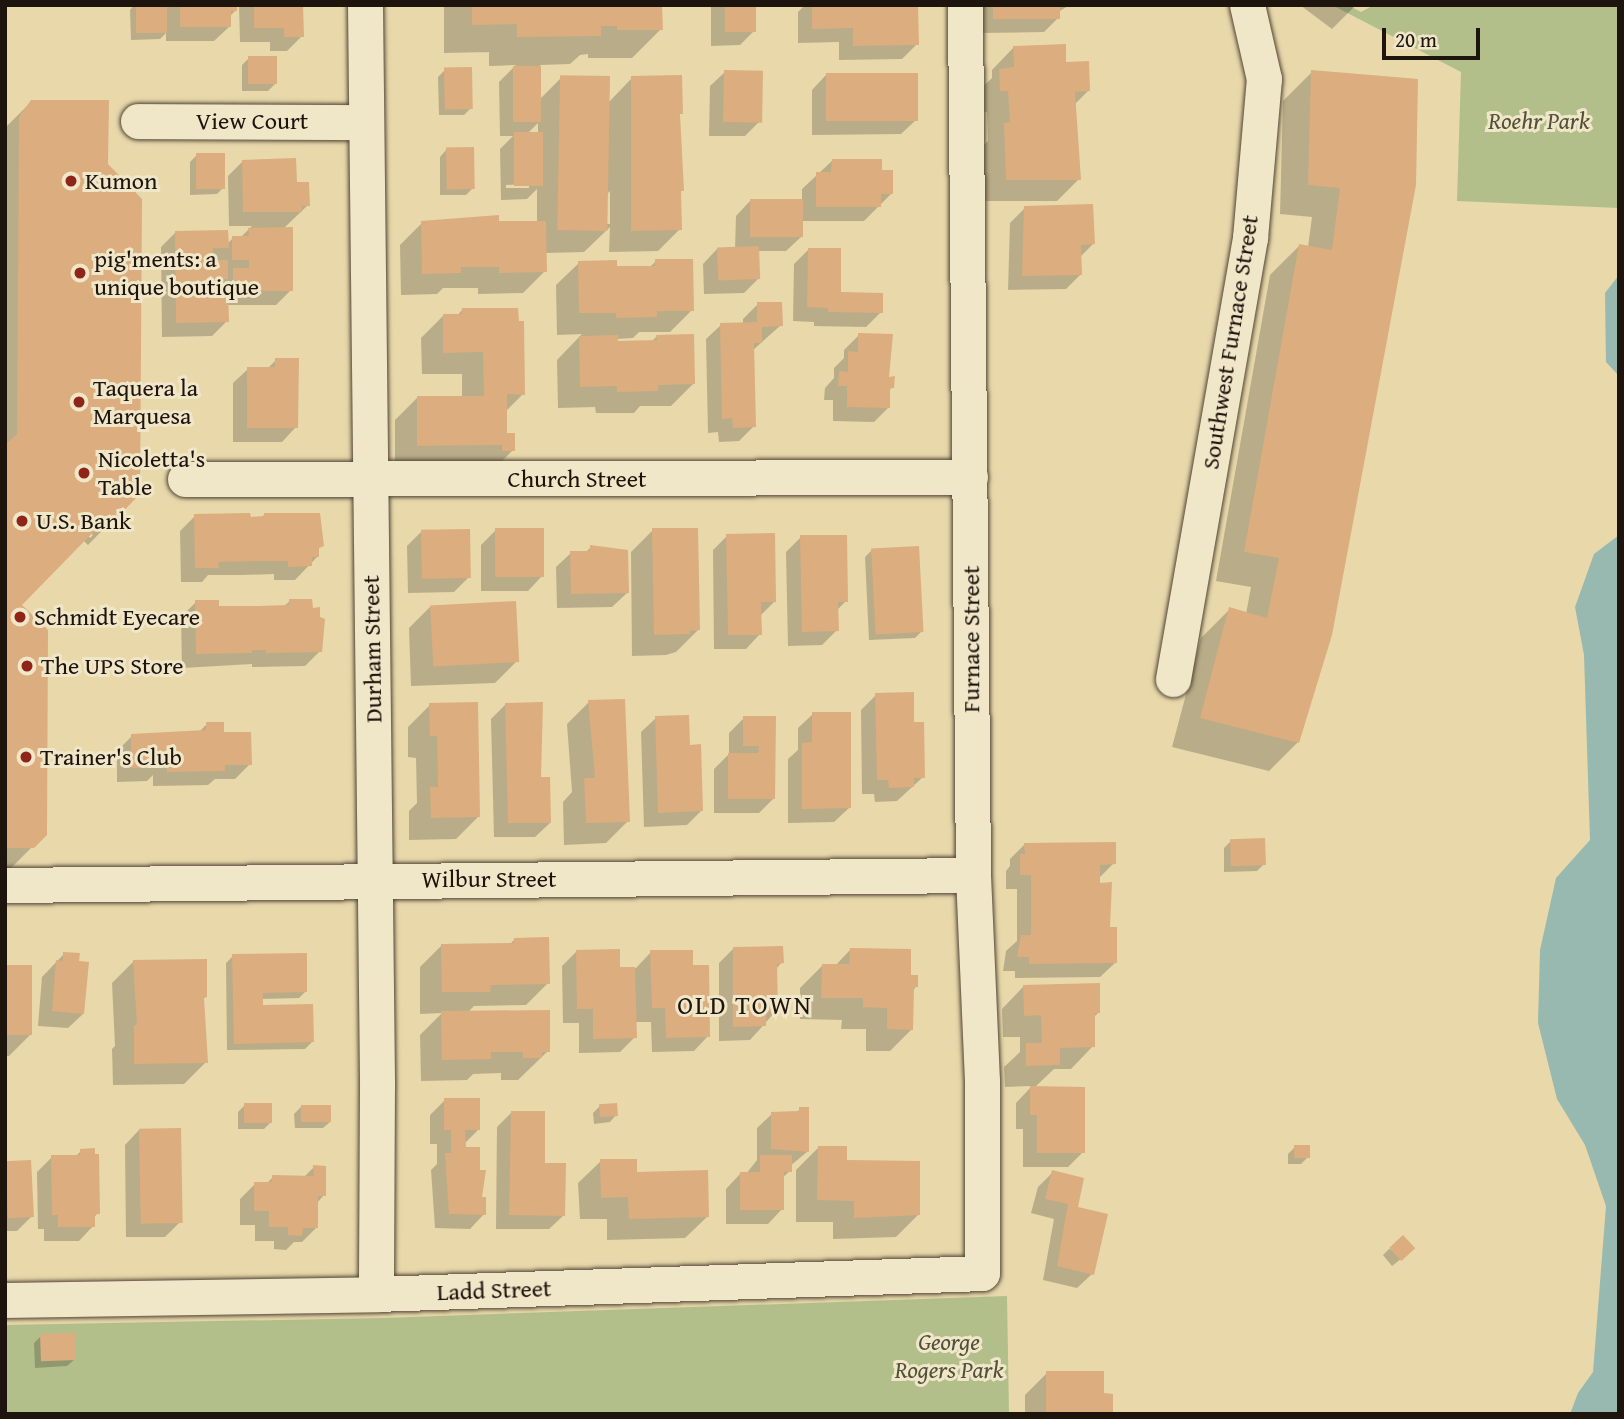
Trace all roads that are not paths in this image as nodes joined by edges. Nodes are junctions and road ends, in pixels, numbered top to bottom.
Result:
1 (365, 5) edge
2 (965, 5) edge
3 (1247, 5) edge
4 (138, 121) dead end
5 (366, 122) junction
6 (970, 477) junction
7 (185, 479) dead end
8 (370, 480) junction
9 (1173, 679) dead end
10 (973, 875) junction
11 (375, 879) junction
12 (5, 885) edge
13 (982, 1273) joint
14 (376, 1294) junction
15 (5, 1300) edge

1 - 5 street, Durham Street
2 - 6 street, Furnace Street
3 - 9 street, Southwest Furnace Street
4 - 5 street, View Court
5 - 8 street, Durham Street
6 - 8 street, Church Street
6 - 10 street, Furnace Street
7 - 8 street, Church Street
8 - 11 street, Durham Street
10 - 11 street, Wilbur Street
10 - 13 street, Furnace Street
11 - 12 street, Wilbur Street
11 - 14 street, Durham Street
13 - 14 street, Ladd Street
14 - 15 street, Ladd Street

